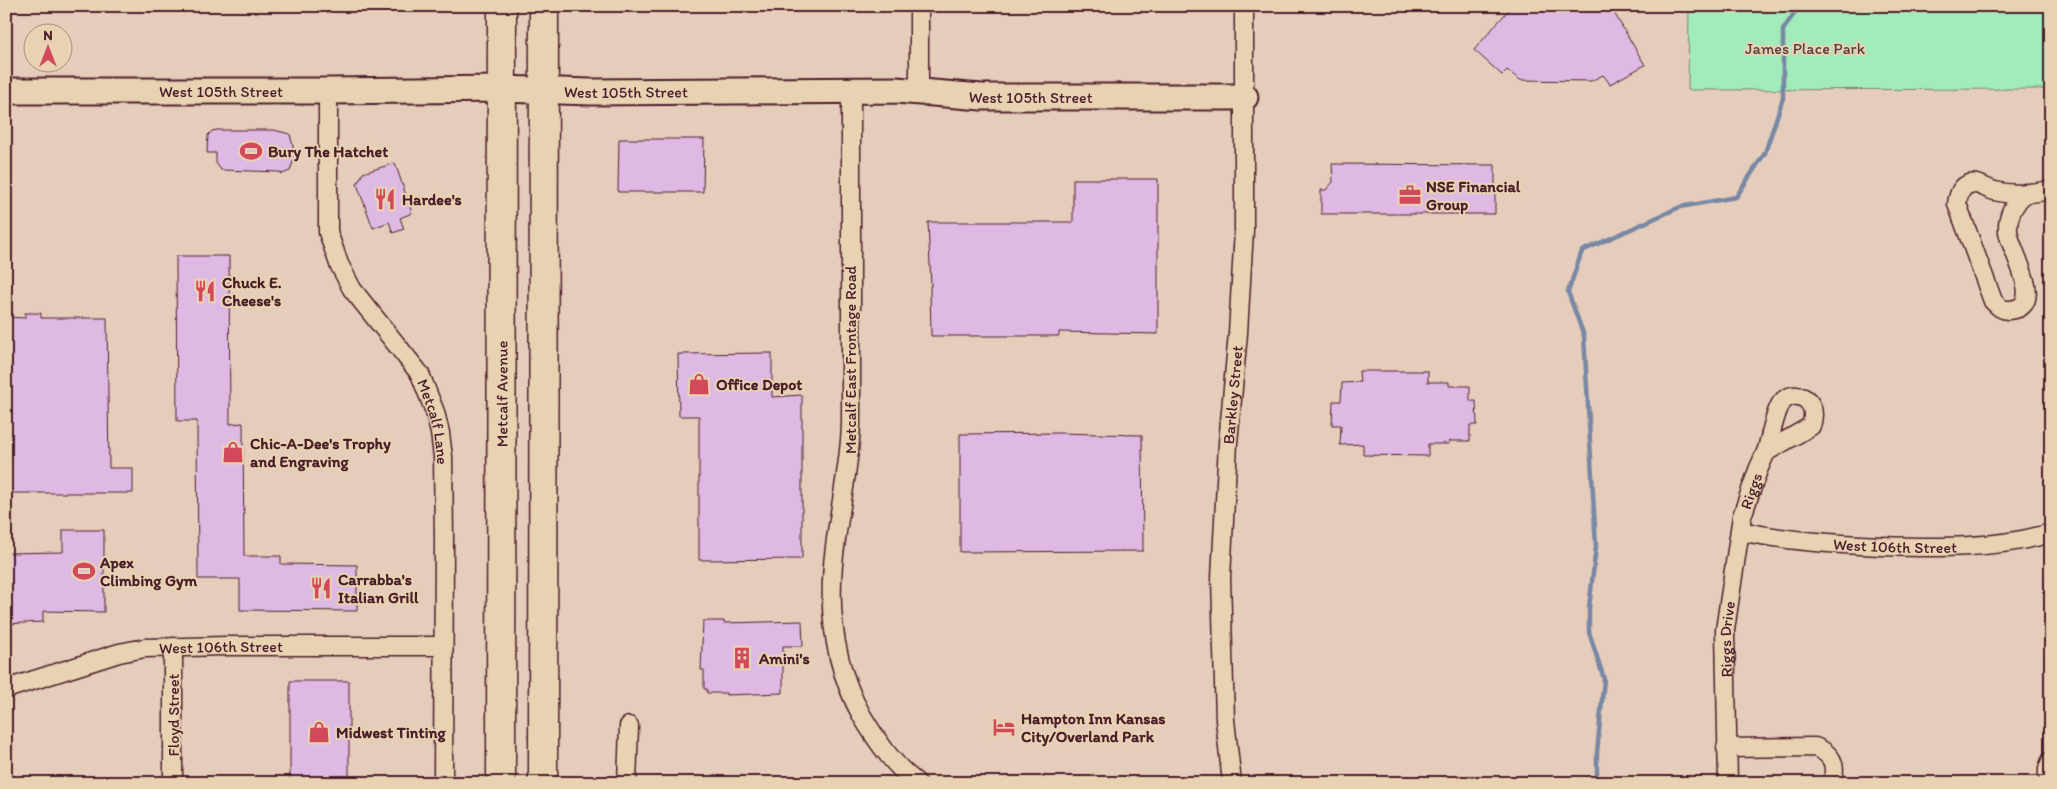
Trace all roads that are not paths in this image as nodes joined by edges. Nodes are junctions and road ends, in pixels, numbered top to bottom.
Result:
1 (502, 6) edge
2 (544, 6) edge
3 (919, 6) edge
4 (1244, 6) edge
5 (502, 89) junction
6 (852, 90) junction
7 (6, 91) edge
8 (328, 91) junction
9 (544, 91) junction
10 (919, 92) junction
11 (1245, 97) junction
12 (2051, 190) edge
13 (2025, 193) junction
14 (1766, 452) dead end
15 (1740, 532) junction
16 (2051, 534) edge
17 (443, 646) junction
18 (173, 647) junction
19 (6, 689) edge
20 (629, 726) dead end
21 (1726, 748) junction
22 (2051, 762) edge
23 (173, 783) edge
24 (443, 783) edge
25 (502, 783) edge
26 (544, 783) edge
27 (627, 783) edge
28 (917, 783) edge
29 (1232, 783) edge
30 (1728, 783) edge
31 (1832, 783) edge
32 (2051, 783) edge

1 - 5 main road, Metcalf Avenue
2 - 9 main road
3 - 10 street
4 - 11 street, Barkley Street
5 - 8 street, West 105th Street
5 - 9 street, West 105th Street
5 - 25 main road, Metcalf Avenue
6 - 9 street, West 105th Street
6 - 10 street, West 105th Street
6 - 28 street, Metcalf East Frontage Road
7 - 8 street, West 105th Street
8 - 17 street, Metcalf Lane
9 - 26 main road
10 - 11 street, West 105th Street
11 - 29 street, Barkley Street
12 - 13 street
13 - 13 street
14 - 15 street, Riggs
15 - 16 street, West 106th Street
15 - 21 street, Riggs Drive
17 - 18 street, West 106th Street
17 - 24 street, Metcalf Lane
18 - 19 street, West 106th Street
18 - 23 street, Floyd Street
20 - 27 street
21 - 30 street, Riggs Drive
21 - 31 street
22 - 32 street

